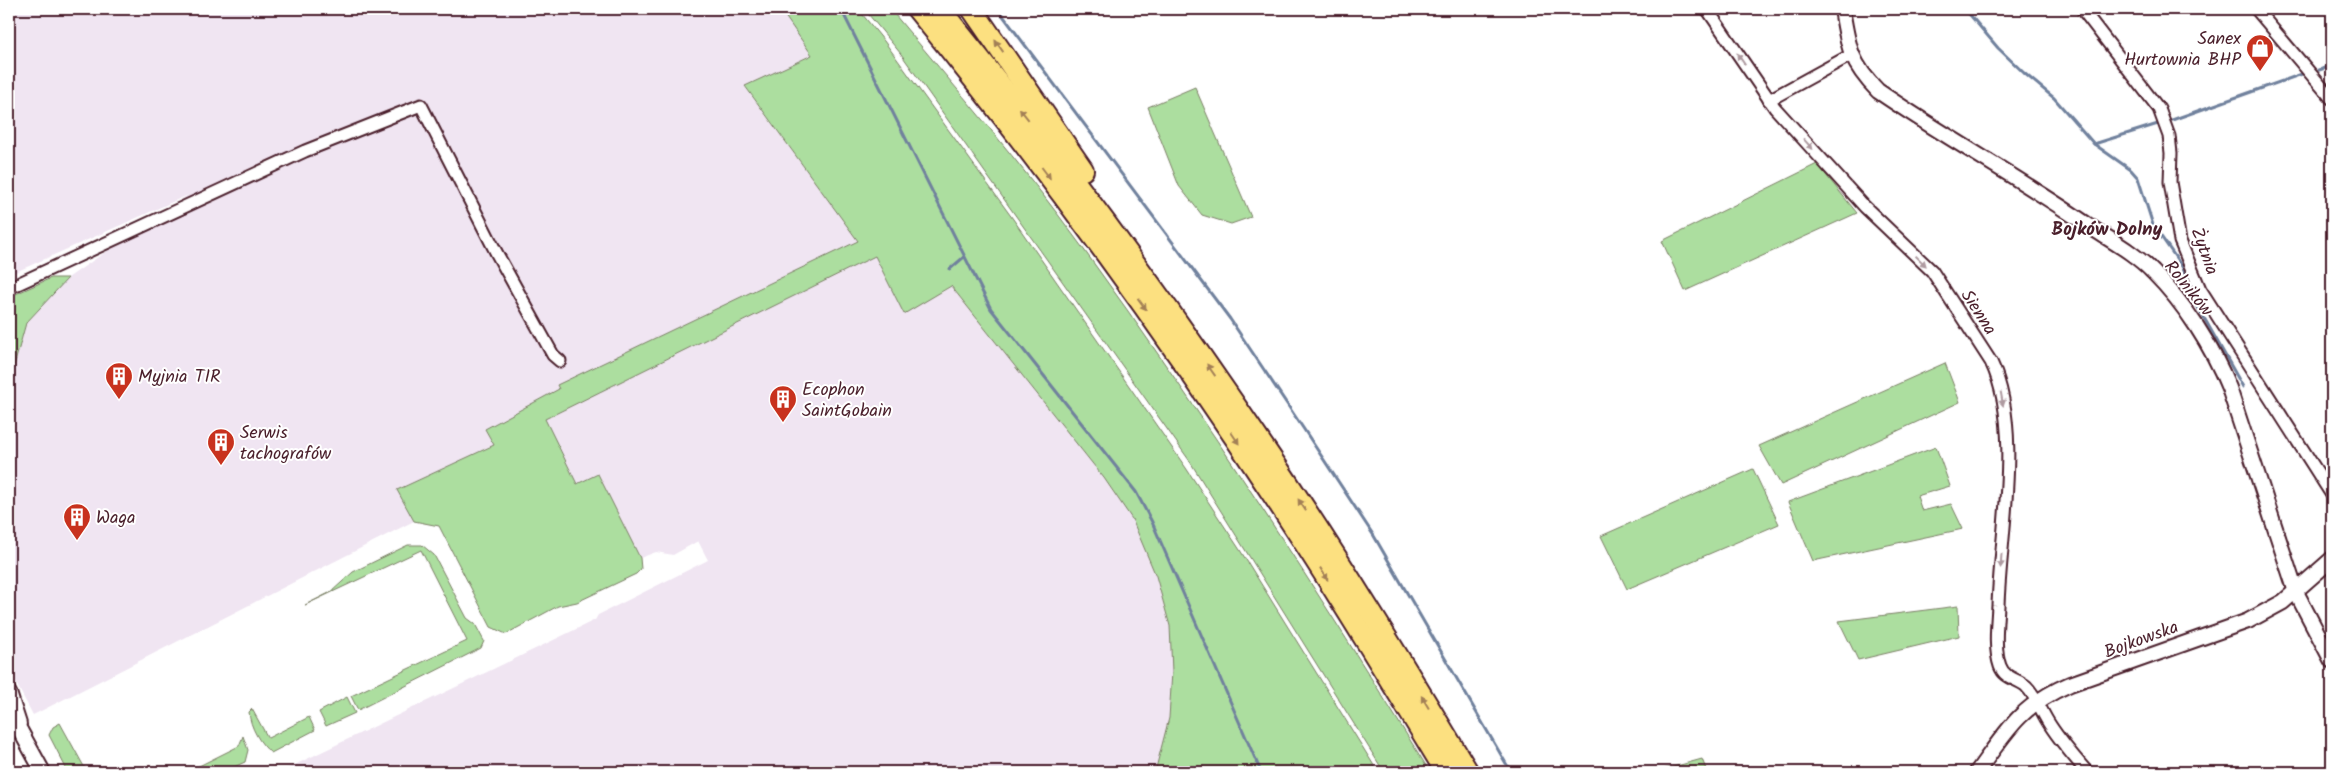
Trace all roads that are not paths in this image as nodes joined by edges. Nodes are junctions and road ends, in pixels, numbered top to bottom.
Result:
1 (917, 9) edge
2 (940, 9) edge
3 (972, 9) edge
4 (1707, 9) edge
5 (1842, 9) edge
6 (2082, 9) edge
7 (2256, 9) edge
8 (1851, 55) junction
9 (2332, 99) edge
10 (1772, 104) junction
11 (1137, 265) junction
12 (9, 288) edge
13 (560, 360) dead end
14 (2332, 495) edge
15 (2332, 559) edge
16 (2296, 592) junction
17 (2332, 661) edge
18 (9, 693) edge
19 (2036, 700) junction
20 (9, 714) edge
21 (21, 732) junction
22 (43, 772) edge
23 (1446, 772) edge
24 (1468, 772) edge
25 (1978, 772) edge
26 (2087, 772) edge

1 -> 23 highway
11 -> 2 highway
11 -> 3 highway
10 -> 4 street, Sienna
5 - 8 street, Rolników
6 - 14 street, Żytnia
7 - 9 street
8 - 10 street
8 - 16 street, Rolników
10 -> 19 street, Sienna
24 -> 11 highway
12 - 13 street
15 - 16 street, Bojkowska
16 - 17 street, Rolników
16 - 19 street, Bojkowska
18 - 21 street
19 - 25 street, Bojkowska
19 - 26 street, Sienna
20 - 21 street
21 - 22 street

